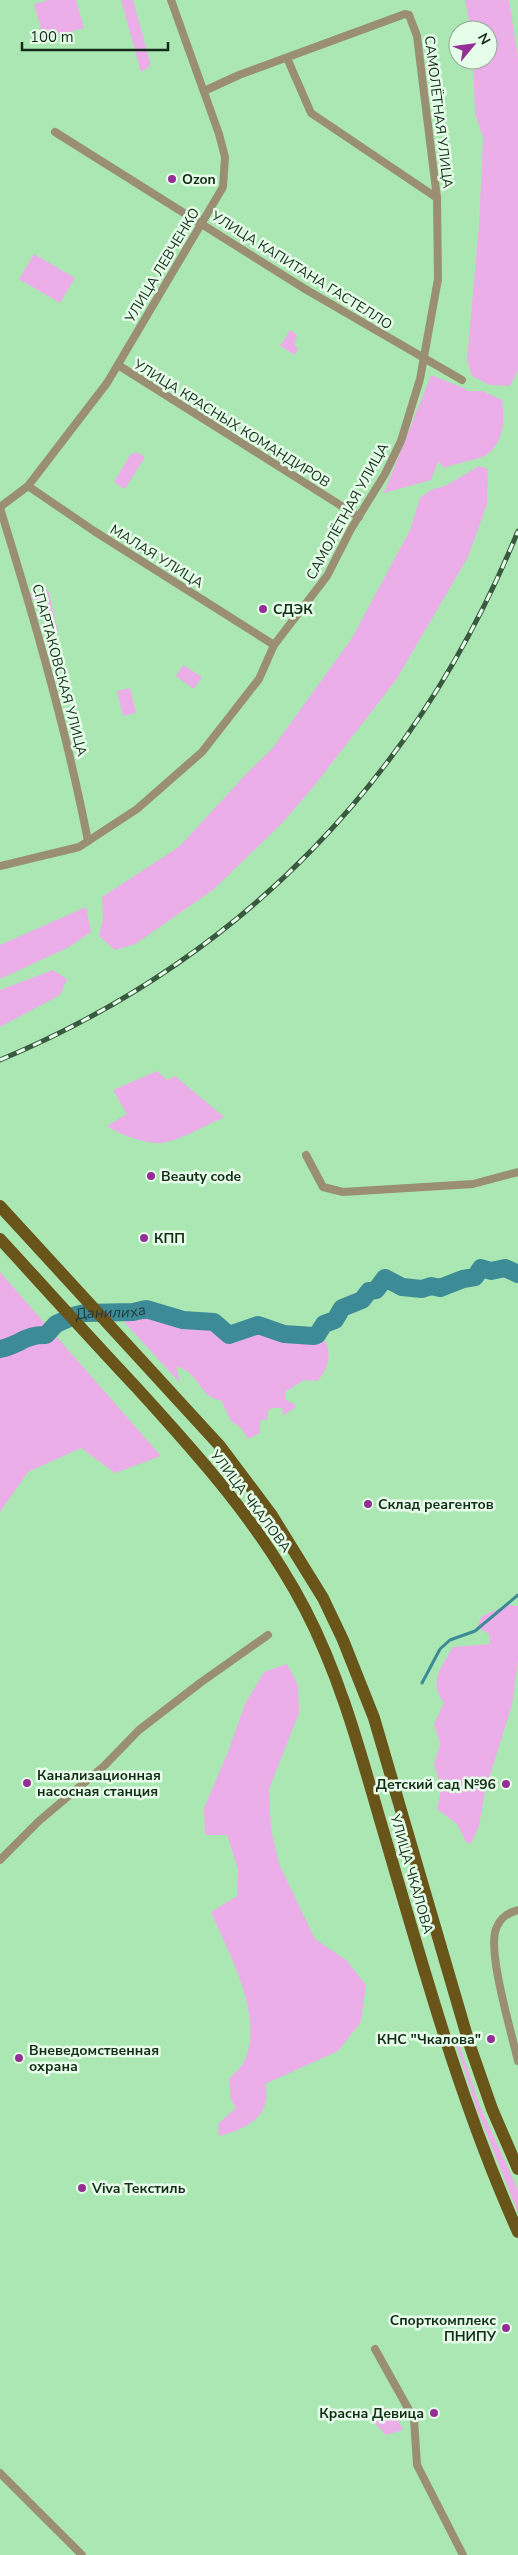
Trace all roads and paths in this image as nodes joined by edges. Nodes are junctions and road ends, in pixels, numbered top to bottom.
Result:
1 (171, 0) edge
2 (287, 58) junction
3 (204, 91) junction
4 (54, 132) dead end
5 (437, 198) junction
6 (202, 223) junction
7 (424, 359) junction
8 (118, 365) junction
9 (462, 380) dead end
10 (28, 486) junction
11 (0, 507) edge
12 (359, 517) junction
13 (274, 645) junction
14 (88, 841) junction
15 (0, 866) edge
16 (306, 1156) dead end
17 (518, 1172) edge
18 (0, 1206) edge
19 (0, 1239) edge
20 (268, 1636) dead end
21 (0, 1860) edge
22 (518, 1910) edge
23 (518, 2061) edge
24 (518, 2168) edge
25 (518, 2232) edge
26 (375, 2349) dead end
27 (0, 2473) edge
28 (82, 2555) edge
29 (463, 2555) edge

1 - 3 street, УЛИЦА ЛЕВЧЕНКО
2 - 3 street
2 - 5 street
2 - 5 street, САМОЛЁТНАЯ УЛИЦА
3 - 6 street, УЛИЦА ЛЕВЧЕНКО
4 - 6 street, УЛИЦА КАПИТАНА ГАСТЕЛЛО
5 - 7 street, САМОЛЁТНАЯ УЛИЦА
6 - 7 street, УЛИЦА КАПИТАНА ГАСТЕЛЛО
6 - 8 street, УЛИЦА ЛЕВЧЕНКО
7 - 9 street, УЛИЦА КАПИТАНА ГАСТЕЛЛО
7 - 12 street, САМОЛЁТНАЯ УЛИЦА
8 - 10 street, УЛИЦА ЛЕВЧЕНКО
8 - 12 street, УЛИЦА КРАСНЫХ КОМАНДИРОВ
10 - 11 street, УЛИЦА ЛЕВЧЕНКО
10 - 13 street, МАЛАЯ УЛИЦА
11 - 14 street, СПАРТАКОВСКАЯ УЛИЦА
12 - 13 street, САМОЛЁТНАЯ УЛИЦА
13 - 14 street, САМОЛЁТНАЯ УЛИЦА
14 - 15 street, САМОЛЁТНАЯ УЛИЦА
16 - 17 street
18 - 24 main road, УЛИЦА ЧКАЛОВА
19 - 25 main road, УЛИЦА ЧКАЛОВА
20 - 21 street
22 - 23 street
26 - 29 street
27 - 28 street

